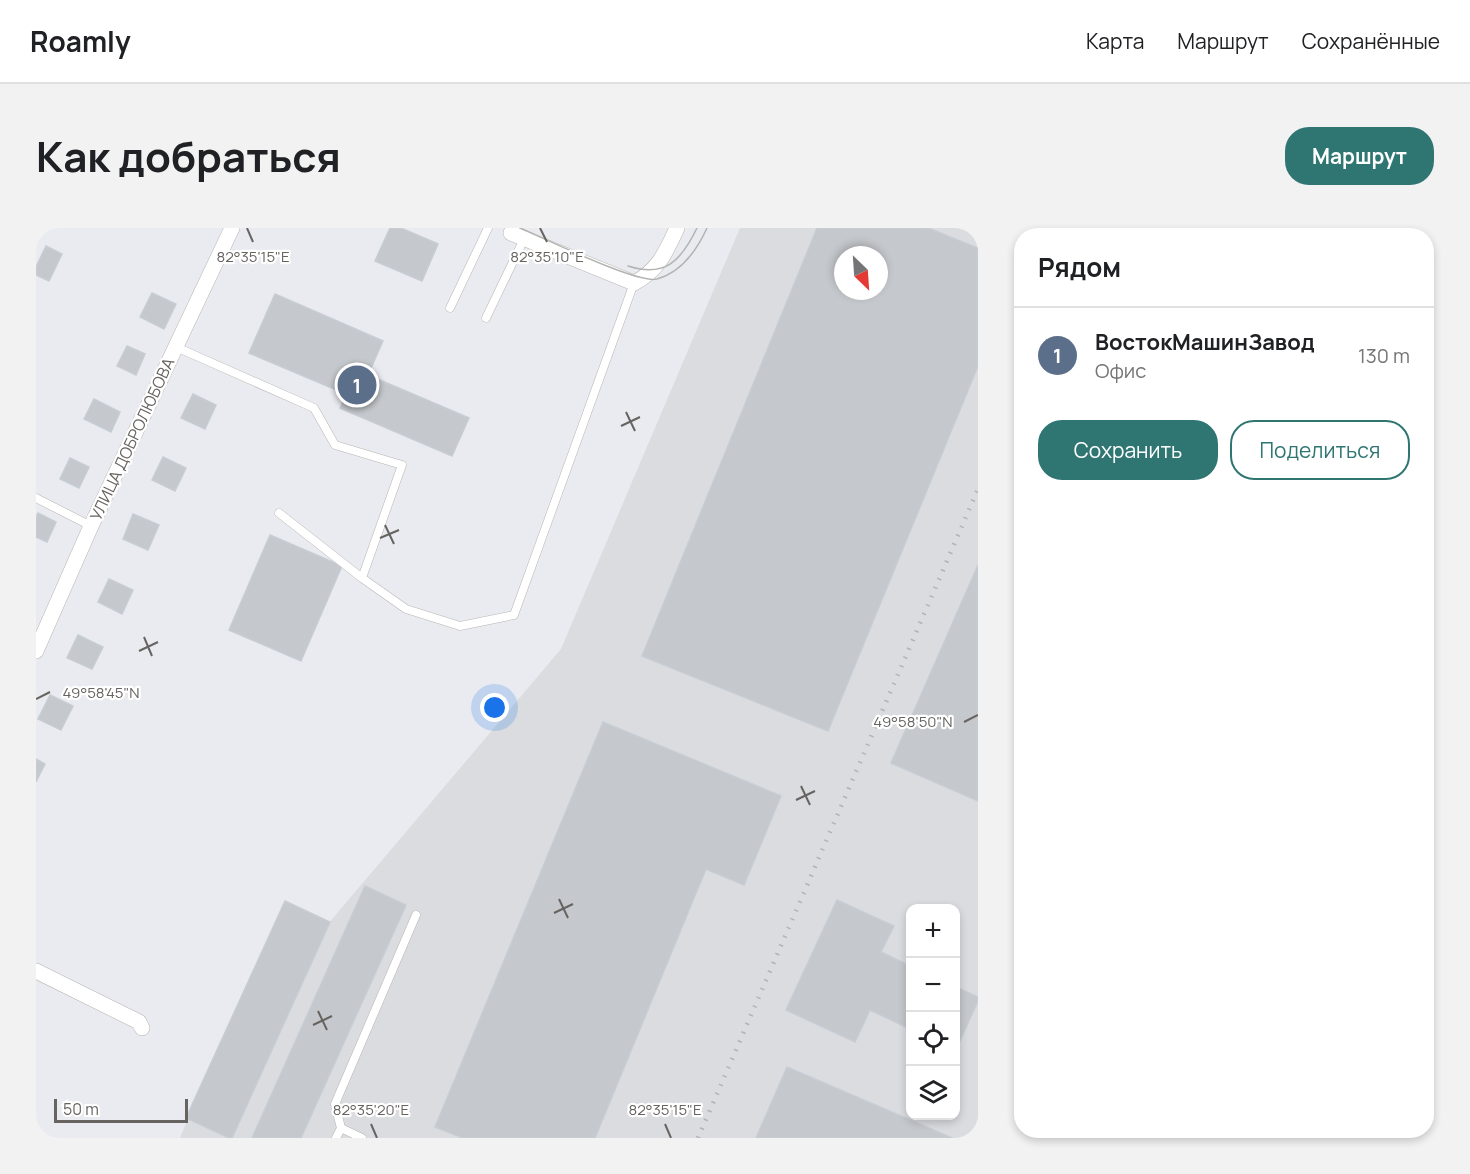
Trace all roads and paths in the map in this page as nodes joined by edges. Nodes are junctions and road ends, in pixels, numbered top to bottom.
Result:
1 (232, 228) edge
2 (488, 228) edge
3 (677, 228) edge
4 (514, 232) edge
5 (634, 283) junction
6 (450, 308) dead end
7 (486, 318) dead end
8 (176, 347) junction
9 (36, 498) edge
10 (279, 513) dead end
11 (91, 526) junction
12 (362, 578) junction
13 (36, 651) edge
14 (416, 915) dead end
15 (36, 970) edge
16 (142, 1028) dead end
17 (341, 1128) junction
18 (336, 1138) edge
19 (362, 1138) edge

1 - 8 street, УЛИЦА ДОБРОЛЮБОВА
2 - 6 lane
3 - 5 street
4 - 5 street
4 - 7 lane
5 - 12 lane
8 - 11 street, УЛИЦА ДОБРОЛЮБОВА
8 - 12 lane
9 - 11 lane
10 - 12 lane
11 - 13 street, УЛИЦА ДОБРОЛЮБОВА
14 - 17 lane
15 - 16 street
17 - 18 lane
17 - 19 lane

